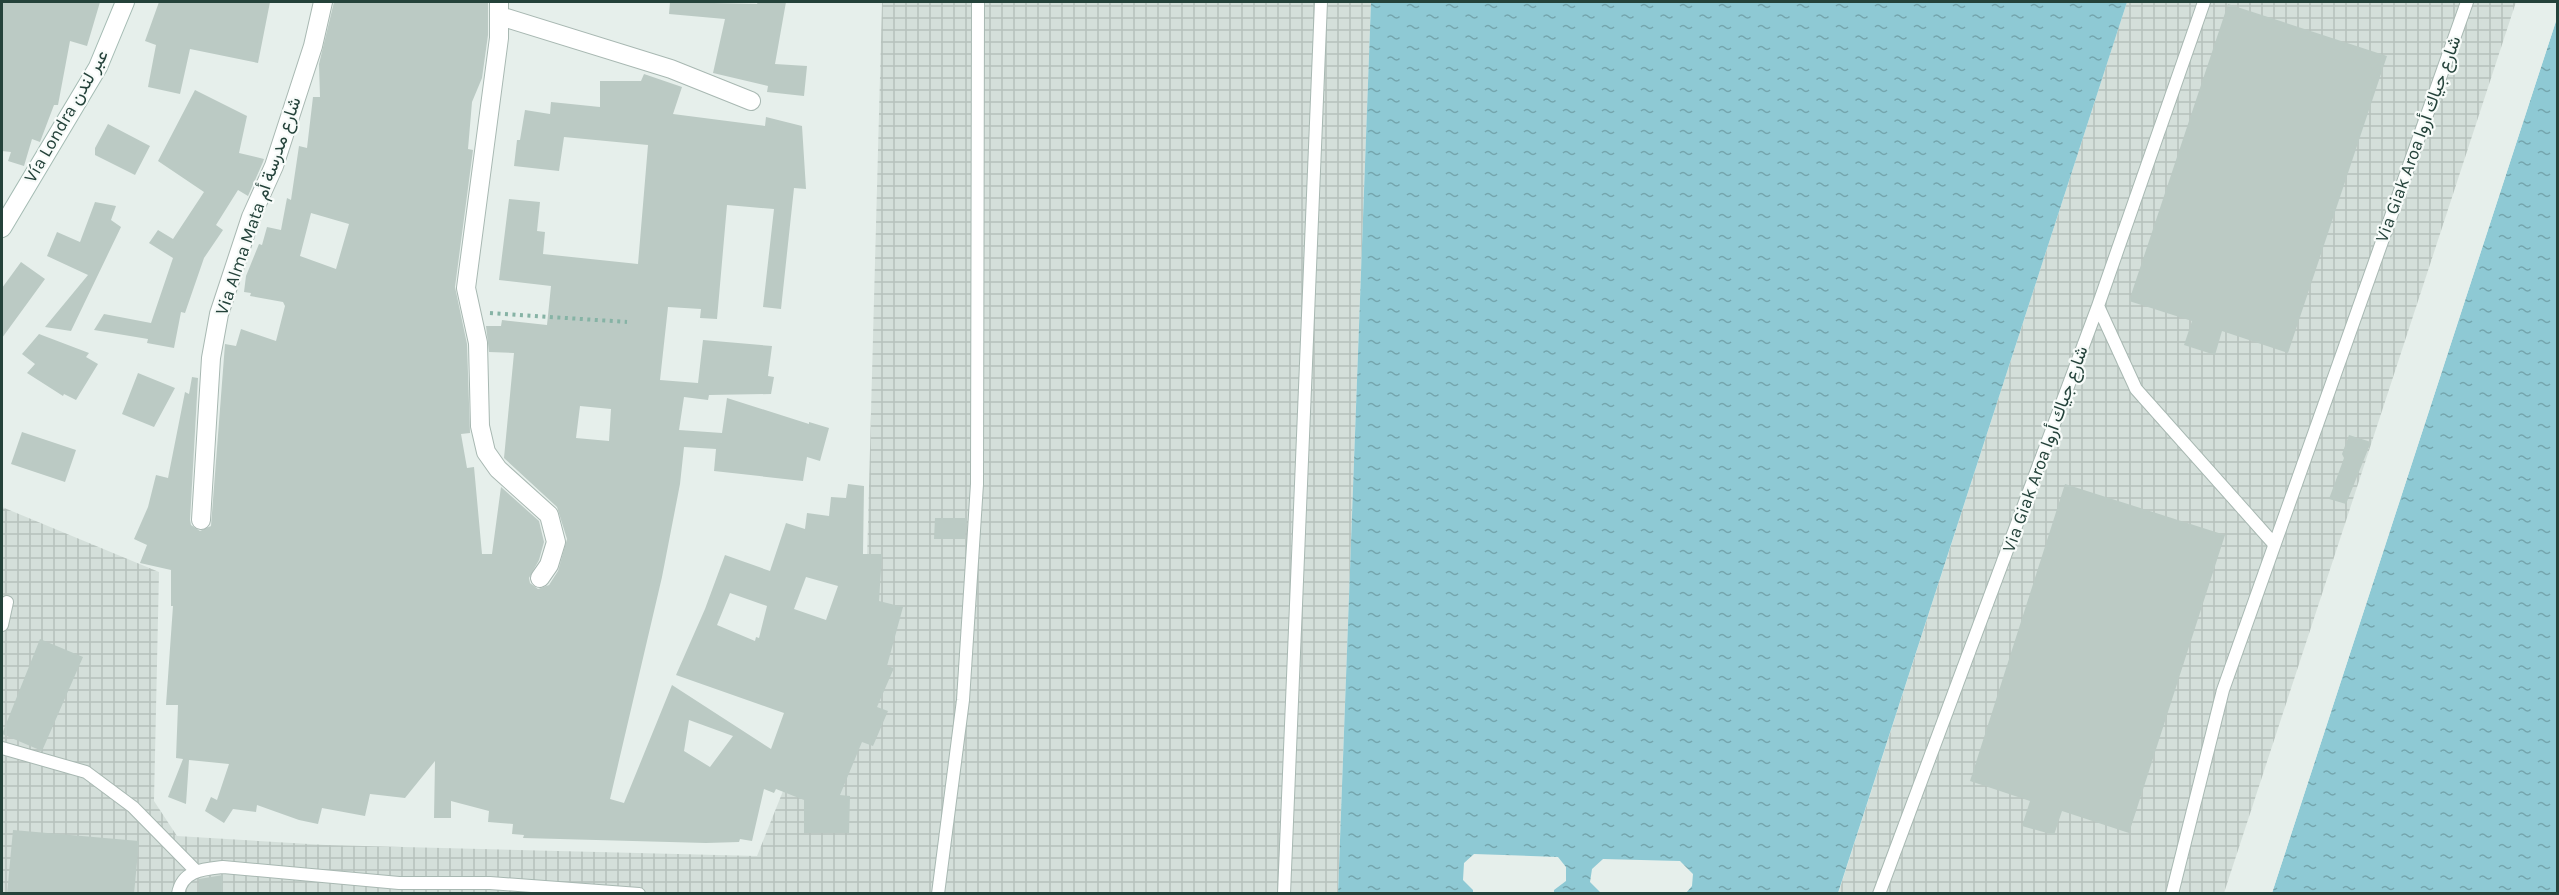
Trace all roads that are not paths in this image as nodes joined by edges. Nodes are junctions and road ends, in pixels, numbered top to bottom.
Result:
1 (125, 2) edge
2 (323, 2) edge
3 (978, 2) edge
4 (1321, 2) edge
5 (2204, 2) edge
6 (2467, 2) edge
7 (499, 9) edge
8 (751, 100) dead end
9 (2, 228) edge
10 (2098, 306) junction
11 (201, 520) dead end
12 (2274, 544) junction
13 (540, 578) dead end
14 (7, 603) dead end
15 (2, 625) edge
16 (2, 748) edge
17 (195, 870) junction
18 (178, 894) edge
19 (639, 894) edge
20 (938, 894) edge
21 (1284, 894) edge
22 (1878, 894) edge
23 (2172, 894) edge

1 - 9 street, Vía Londra عبر لندن
2 - 11 street, Via Alma Mata شارع مدرسة أم
3 - 20 lane
4 - 21 lane
5 - 10 lane, Via Giak Aroa شارع جياك أروا
6 - 12 lane, Via Giak Aroa شارع جياك أروا
7 - 8 street
7 - 13 street
10 - 12 lane
10 - 22 lane, Via Giak Aroa شارع جياك أروا
12 - 23 lane, Via Giak Aroa شارع جياك أروا
14 - 15 lane
16 - 17 lane
17 - 18 lane
17 - 19 lane

